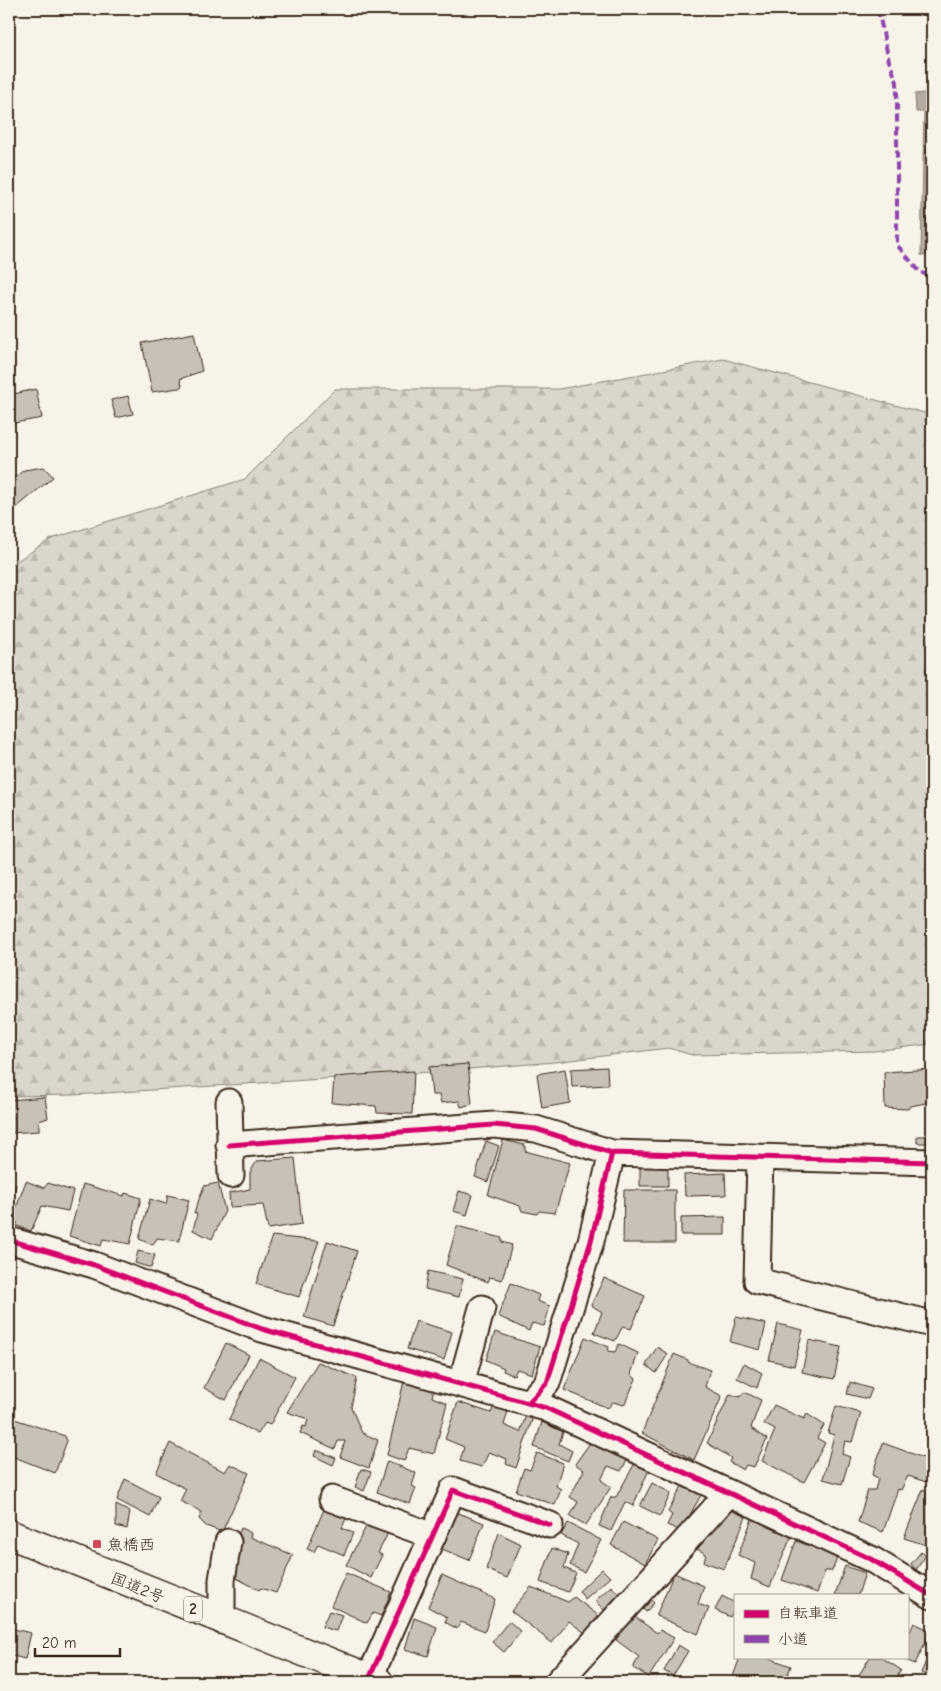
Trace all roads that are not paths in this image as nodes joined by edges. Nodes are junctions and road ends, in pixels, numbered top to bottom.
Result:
1 (229, 1102) dead end
2 (229, 1145) junction
3 (612, 1153) junction
4 (760, 1158) junction
5 (932, 1162) edge
6 (231, 1175) dead end
7 (9, 1240) edge
8 (482, 1308) dead end
9 (932, 1324) edge
10 (460, 1384) junction
11 (528, 1403) junction
12 (728, 1494) junction
13 (332, 1499) dead end
14 (550, 1526) dead end
15 (9, 1534) edge
16 (433, 1536) junction
17 (228, 1542) dead end
18 (932, 1596) edge
19 (222, 1621) junction
20 (374, 1680) edge
21 (558, 1682) edge

1 - 2 street
2 - 3 street
2 - 6 street
3 - 4 street
3 - 11 street
4 - 5 street
4 - 9 street
7 - 10 street
8 - 10 street
10 - 11 street
11 - 12 street
12 - 18 street
12 - 21 street
13 - 16 street
14 - 16 street
15 - 19 highway, 国道2号 / 2
16 - 20 street
17 - 19 street
19 - 20 highway, 国道2号 / 2

